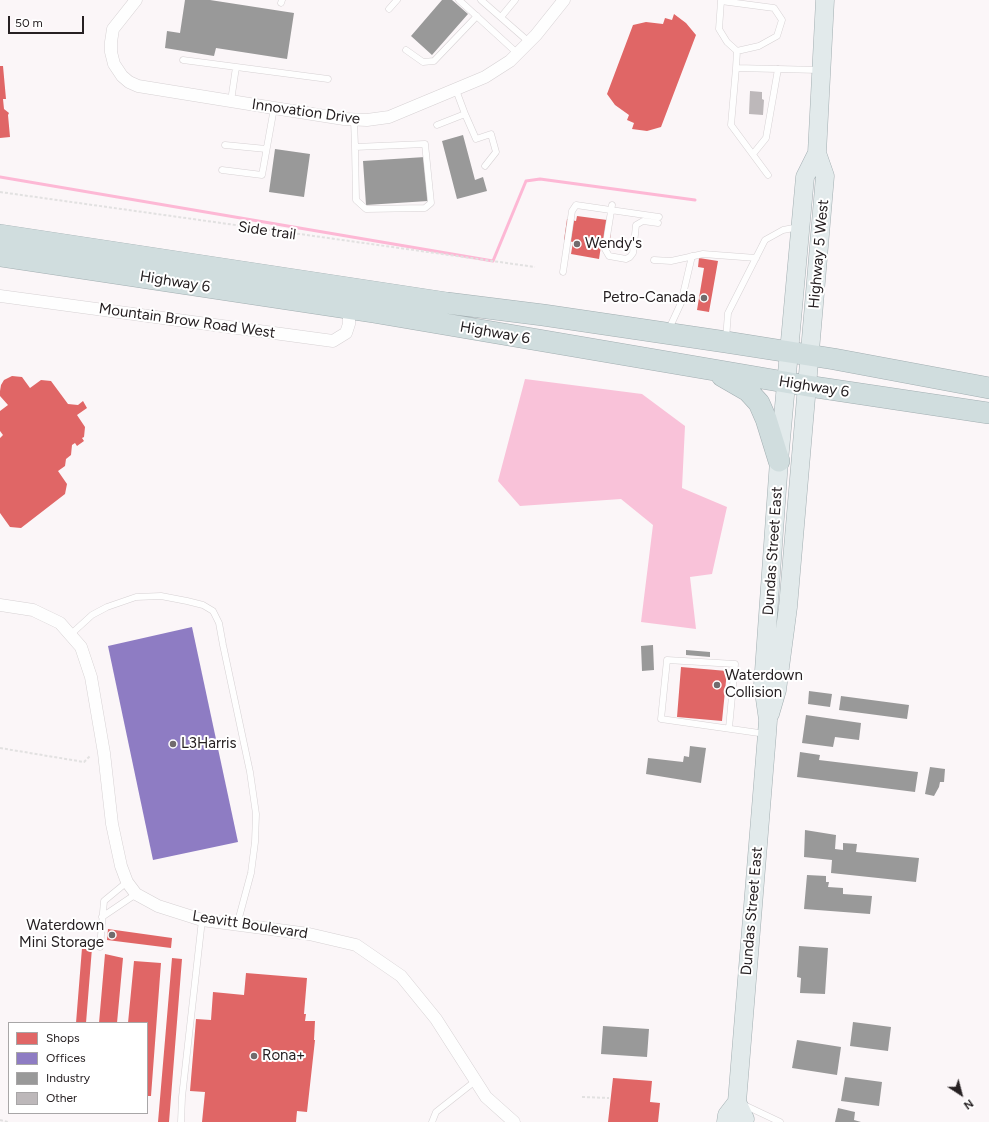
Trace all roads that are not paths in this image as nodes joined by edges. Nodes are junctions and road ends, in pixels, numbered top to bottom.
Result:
1 (136, 0) edge
2 (397, 0) edge
3 (459, 0) edge
4 (481, 0) edge
5 (515, 0) edge
6 (564, 0) edge
7 (825, 0) edge
8 (389, 9) dead end
9 (477, 16) junction
10 (501, 17) junction
11 (529, 42) junction
12 (406, 50) dead end
13 (737, 51) junction
14 (518, 53) junction
15 (183, 60) dead end
16 (236, 67) junction
17 (736, 68) junction
18 (778, 69) junction
19 (820, 70) junction
20 (328, 79) dead end
21 (456, 90) junction
22 (231, 101) junction
23 (274, 108) junction
24 (465, 114) junction
25 (354, 120) junction
26 (437, 125) dead end
27 (225, 145) dead end
28 (355, 147) junction
29 (266, 149) junction
30 (753, 154) junction
31 (817, 154) junction
32 (485, 166) dead end
33 (222, 170) dead end
34 (768, 175) dead end
35 (612, 207) junction
36 (799, 227) junction
37 (0, 235) edge
38 (0, 256) edge
39 (692, 256) junction
40 (756, 258) junction
41 (654, 260) dead end
42 (563, 272) dead end
43 (0, 296) edge
44 (375, 302) junction
45 (349, 308) junction
46 (666, 333) junction
47 (726, 342) junction
48 (789, 353) junction
49 (810, 356) junction
50 (711, 369) junction
51 (786, 382) junction
52 (808, 386) junction
53 (989, 388) edge
54 (989, 413) edge
55 (779, 462) junction
56 (0, 605) edge
57 (70, 635) junction
58 (768, 727) junction
59 (730, 728) junction
60 (127, 882) junction
61 (136, 894) junction
62 (102, 917) junction
63 (202, 920) junction
64 (236, 925) junction
65 (100, 947) dead end
66 (474, 1082) junction
67 (737, 1102) junction
68 (181, 1122) edge
69 (432, 1122) edge
70 (514, 1122) edge
71 (726, 1122) edge
72 (744, 1122) edge
73 (780, 1122) edge

1 - 22 street, Innovation Drive
2 - 8 lane
3 - 9 lane
4 - 10 lane
5 - 10 lane
6 - 11 street, Innovation Drive
7 - 19 main road, Highway 5 West
9 - 12 lane
9 - 14 lane
10 - 11 lane
11 - 14 street, Innovation Drive
13 - 13 lane
13 - 17 lane
14 - 21 street, Innovation Drive
15 - 16 lane
16 - 20 lane
16 - 22 lane
17 - 18 lane
17 - 30 lane
18 - 19 lane
18 - 30 lane
19 - 31 main road, Highway 5 West
21 - 24 lane
21 - 25 street, Innovation Drive
22 - 23 street, Innovation Drive
23 - 25 street, Innovation Drive
23 - 29 lane
24 - 26 lane
24 - 32 lane
25 - 28 lane
27 - 29 lane
28 - 28 lane
29 - 33 lane
30 - 34 lane
31 - 36 main road, Highway 5 West
31 - 49 main road, Highway 5 West
35 - 35 lane
35 - 42 lane
36 - 40 lane
36 - 48 main road, Highway 5 West
37 - 44 highway, Highway 6
38 - 45 highway, Highway 6
39 - 40 lane
39 - 41 lane
39 - 46 lane
40 - 47 lane
43 - 45 street, Mountain Brow Road West
44 - 45 highway, Highway 6
44 - 46 highway, Highway 6
44 - 50 highway, Highway 6
46 - 47 highway, Highway 6
47 - 48 highway, Highway 6
48 - 49 highway, Highway 6
48 - 51 main road, Highway 5 West
49 - 52 main road, Highway 5 West
49 - 53 highway, Highway 6
50 - 51 highway, Highway 6
50 - 55 highway
51 - 52 highway, Highway 6
51 - 55 main road, Dundas Street East
52 - 54 highway, Highway 6
52 - 58 main road, Dundas Street East
55 - 58 main road, Dundas Street East
56 - 57 street, Leavitt Boulevard
57 - 60 street, Leavitt Boulevard
57 - 64 lane
58 - 59 lane
58 - 67 main road, Dundas Street East
59 - 59 lane
60 - 61 street, Leavitt Boulevard
60 - 62 lane
61 - 62 lane
61 - 63 street, Leavitt Boulevard
62 - 65 lane
63 - 64 street, Leavitt Boulevard
63 - 68 lane
64 - 66 street, Leavitt Boulevard
66 - 69 lane
66 - 70 street, Leavitt Boulevard
67 - 71 main road, Dundas Street East
67 - 72 main road, Dundas Street East
67 - 73 lane

